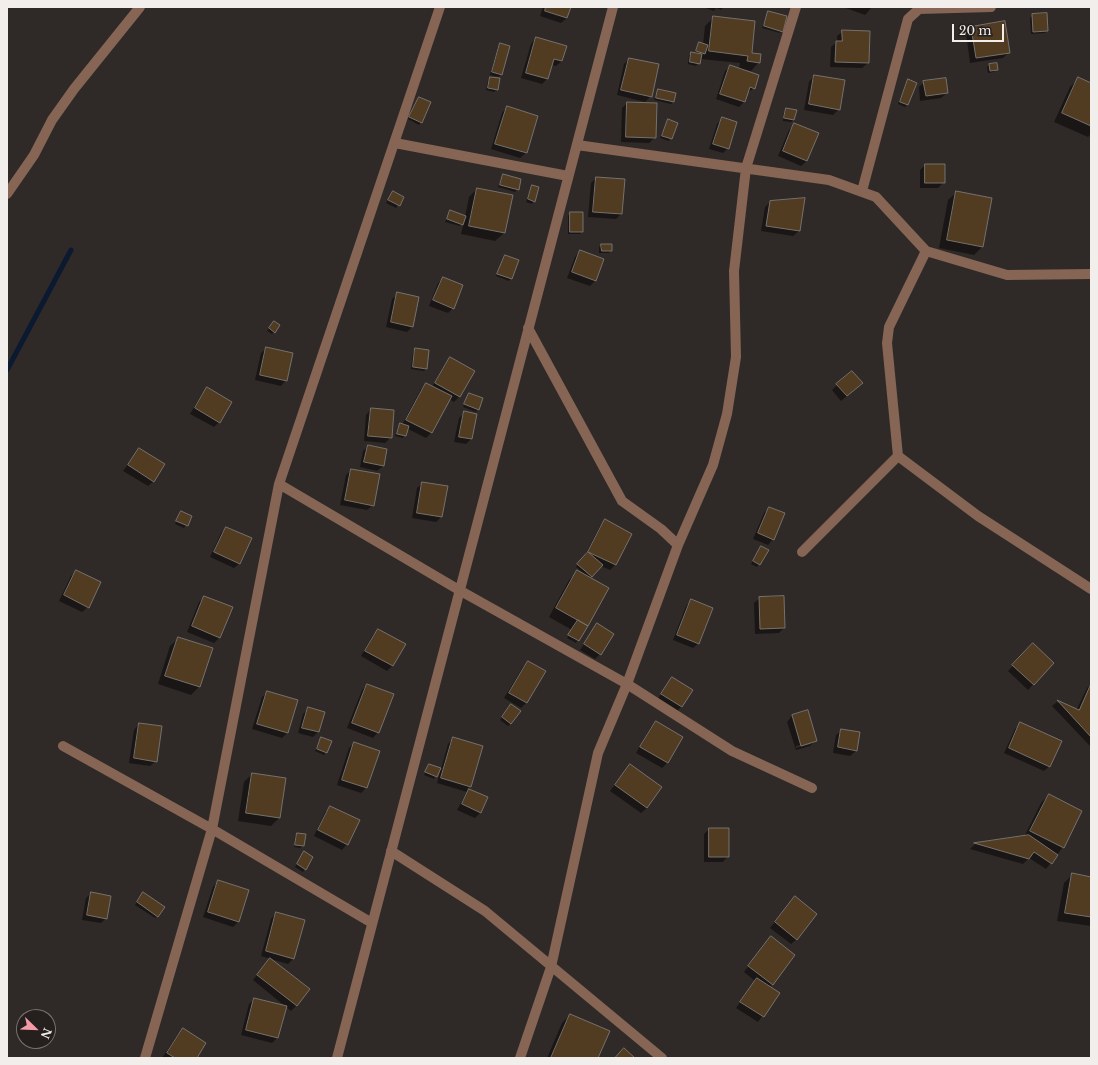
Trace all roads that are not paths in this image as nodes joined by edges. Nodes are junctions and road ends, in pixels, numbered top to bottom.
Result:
1 (140, 7) edge
2 (440, 7) edge
3 (613, 7) edge
4 (796, 7) edge
5 (991, 7) edge
6 (395, 143) junction
7 (576, 144) junction
8 (746, 168) junction
9 (568, 176) junction
10 (862, 191) junction
11 (7, 194) edge
12 (926, 251) junction
13 (1091, 274) edge
14 (528, 328) junction
15 (898, 456) junction
16 (279, 484) junction
17 (678, 545) junction
18 (802, 552) dead end
19 (1091, 589) edge
20 (459, 590) junction
21 (627, 684) junction
22 (63, 746) dead end
23 (812, 788) dead end
24 (212, 829) junction
25 (391, 850) junction
26 (372, 923) junction
27 (551, 966) junction
28 (145, 1058) edge
29 (337, 1058) edge
30 (520, 1058) edge
31 (662, 1058) edge

1 - 11 street
2 - 6 street
3 - 7 street
4 - 8 street
5 - 10 street
6 - 9 street
6 - 16 street
7 - 8 street
7 - 9 street
8 - 10 street
8 - 17 street
9 - 14 street
10 - 12 street
12 - 13 street
12 - 15 street
14 - 17 street
14 - 20 street
15 - 18 street
15 - 19 street
16 - 20 street
16 - 24 street
17 - 21 street
20 - 21 street
20 - 25 street
21 - 23 street
21 - 27 street
22 - 24 street
24 - 26 street
24 - 28 street
25 - 26 street
25 - 27 street
26 - 29 street
27 - 30 street
27 - 31 street

